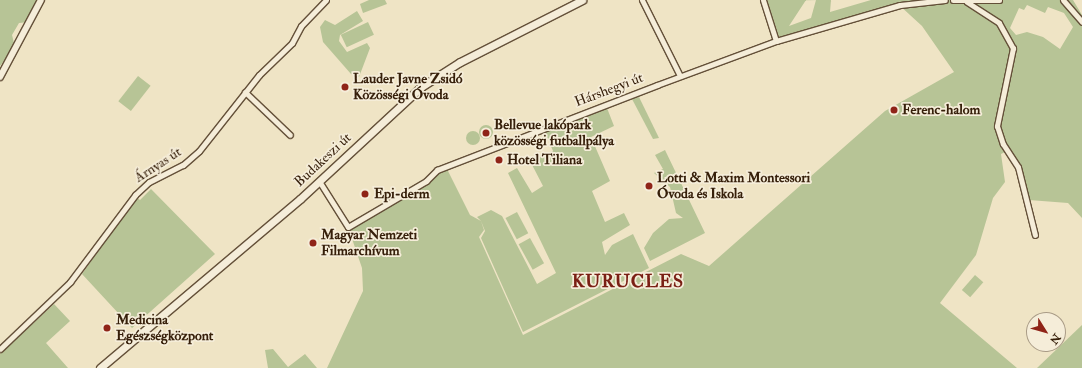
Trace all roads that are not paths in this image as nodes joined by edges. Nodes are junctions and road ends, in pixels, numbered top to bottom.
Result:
1 (41, 0) edge
2 (326, 0) edge
3 (582, 0) edge
4 (642, 0) edge
5 (763, 0) edge
6 (945, 0) edge
7 (953, 0) edge
8 (999, 0) edge
9 (1064, 0) edge
10 (967, 2) junction
11 (1082, 22) edge
12 (776, 41) junction
13 (680, 76) junction
14 (0, 77) edge
15 (245, 92) junction
16 (290, 135) dead end
17 (319, 181) junction
18 (1035, 235) dead end
19 (0, 349) edge
20 (100, 368) edge

1 - 14 street
2 - 15 street, Árnyas út
3 - 17 main road, Budakeszi út
4 - 13 street
5 - 12 street
6 - 12 street, Hárshegyi út
7 - 10 street
8 - 10 street
9 - 11 street
10 - 18 street
12 - 13 street, Hárshegyi út
13 - 17 street, Hárshegyi út
15 - 16 street
15 - 19 street, Árnyas út
17 - 20 main road, Budakeszi út

